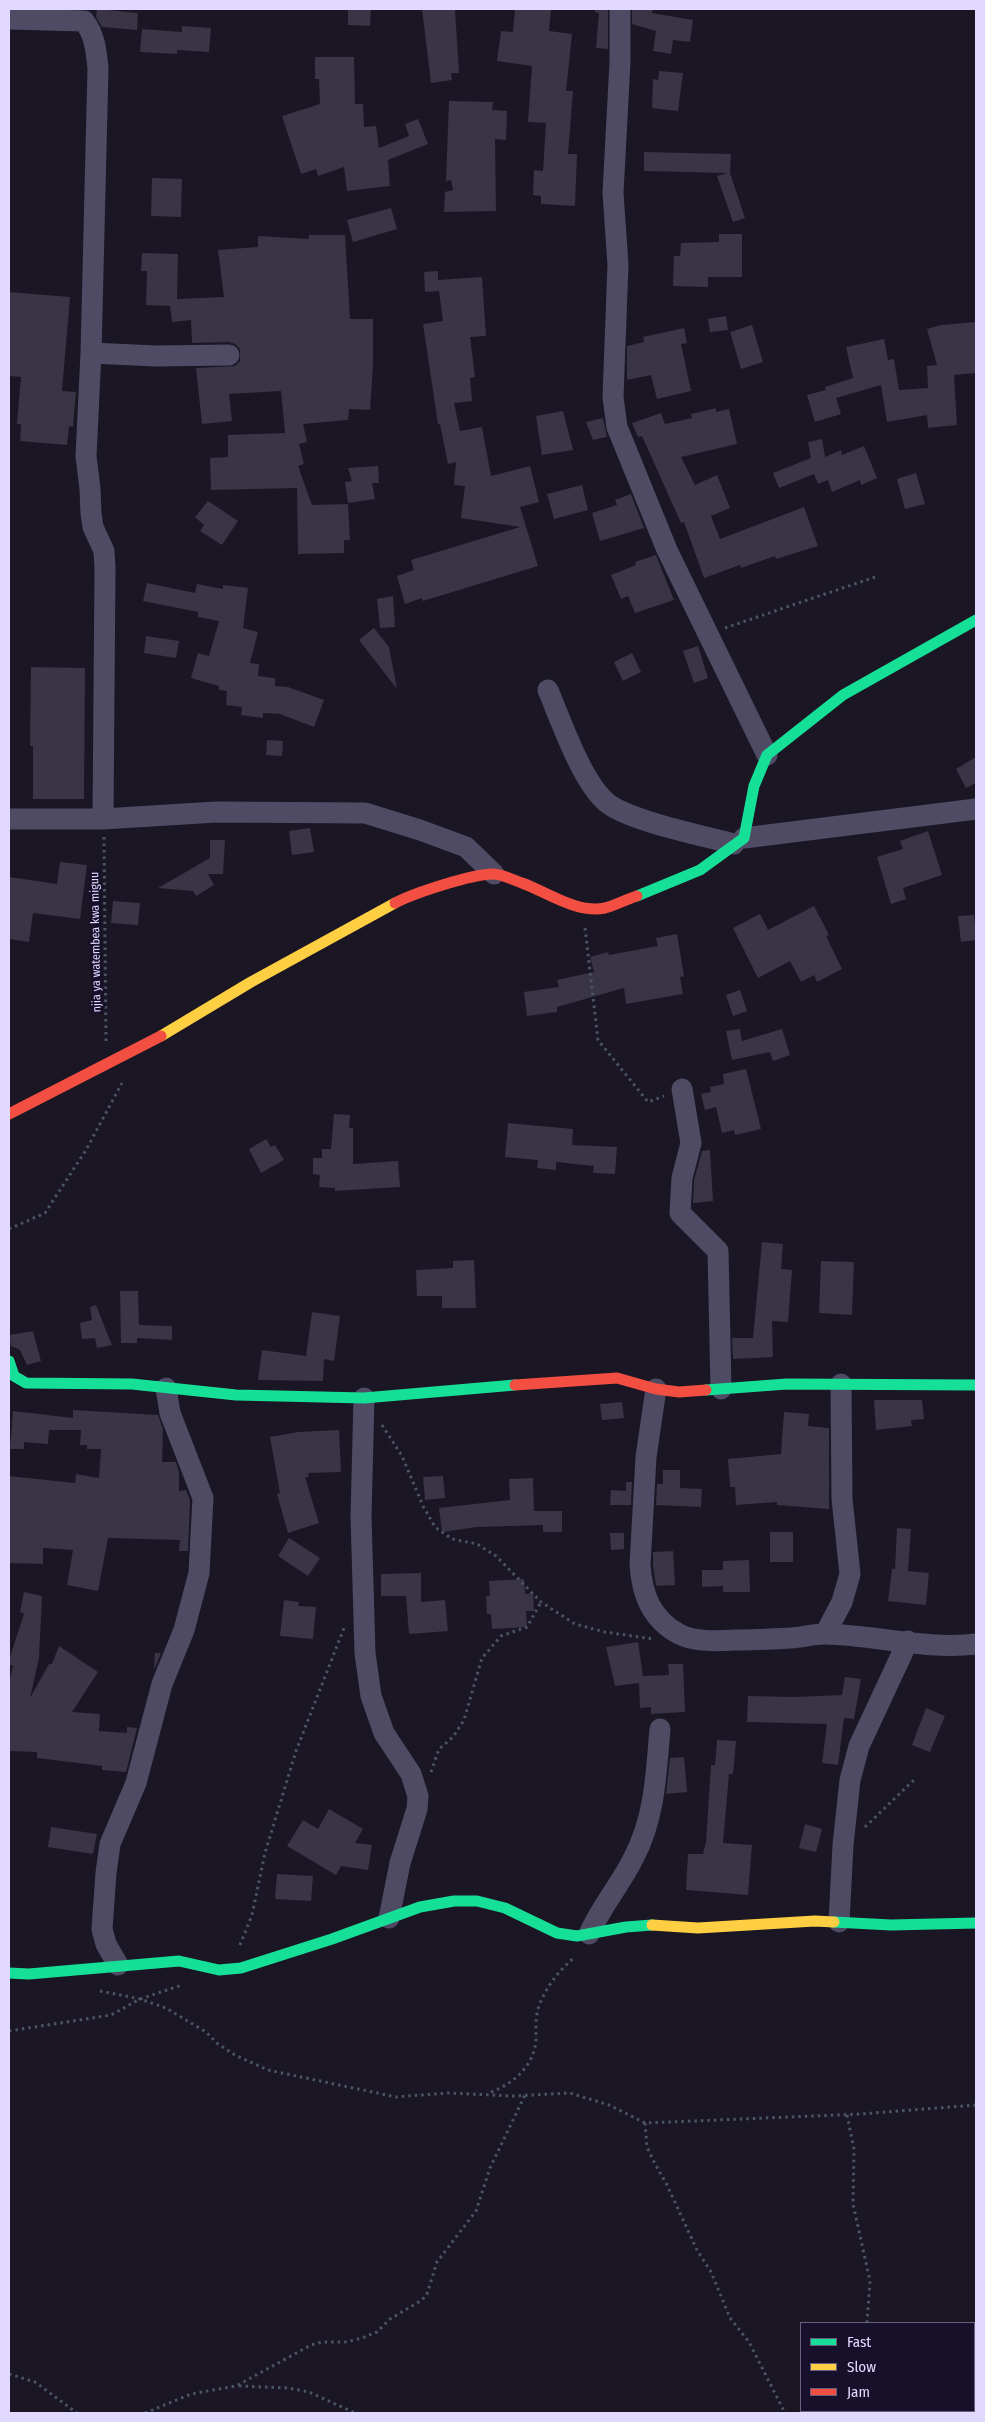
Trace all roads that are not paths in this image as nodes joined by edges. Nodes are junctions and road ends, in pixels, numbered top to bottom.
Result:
1 (620, 9) edge
2 (9, 20) edge
3 (91, 353) junction
4 (229, 355) dead end
5 (976, 620) edge
6 (548, 690) dead end
7 (768, 755) junction
8 (976, 809) edge
9 (9, 819) edge
10 (103, 819) junction
11 (739, 841) junction
12 (494, 874) junction
13 (682, 1089) road end
14 (9, 1114) edge
15 (9, 1361) edge
16 (841, 1384) junction
17 (976, 1385) edge
18 (166, 1388) junction
19 (656, 1389) junction
20 (721, 1389) junction
21 (364, 1398) junction
22 (825, 1634) junction
23 (908, 1641) junction
24 (976, 1644) edge
25 (660, 1729) dead end
26 (389, 1918) junction
27 (839, 1922) junction
28 (976, 1923) edge
29 (589, 1934) junction
30 (118, 1965) junction
31 (9, 1973) edge

1 - 7 street
2 - 3 street
3 - 4 street
3 - 10 street
5 - 7 street
6 - 11 street
7 - 11 street
8 - 11 street
9 - 10 street
10 - 12 street
11 - 12 street
12 - 14 street
13 - 20 street
15 - 18 street
16 - 17 street
16 - 20 street
16 - 22 street
18 - 21 street
18 - 30 street
19 - 20 street
19 - 21 street
19 - 22 street
21 - 26 street
22 - 23 street
23 - 24 street
23 - 27 street
25 - 29 street
26 - 29 street
26 - 30 street
27 - 28 street
27 - 29 street
30 - 31 street

